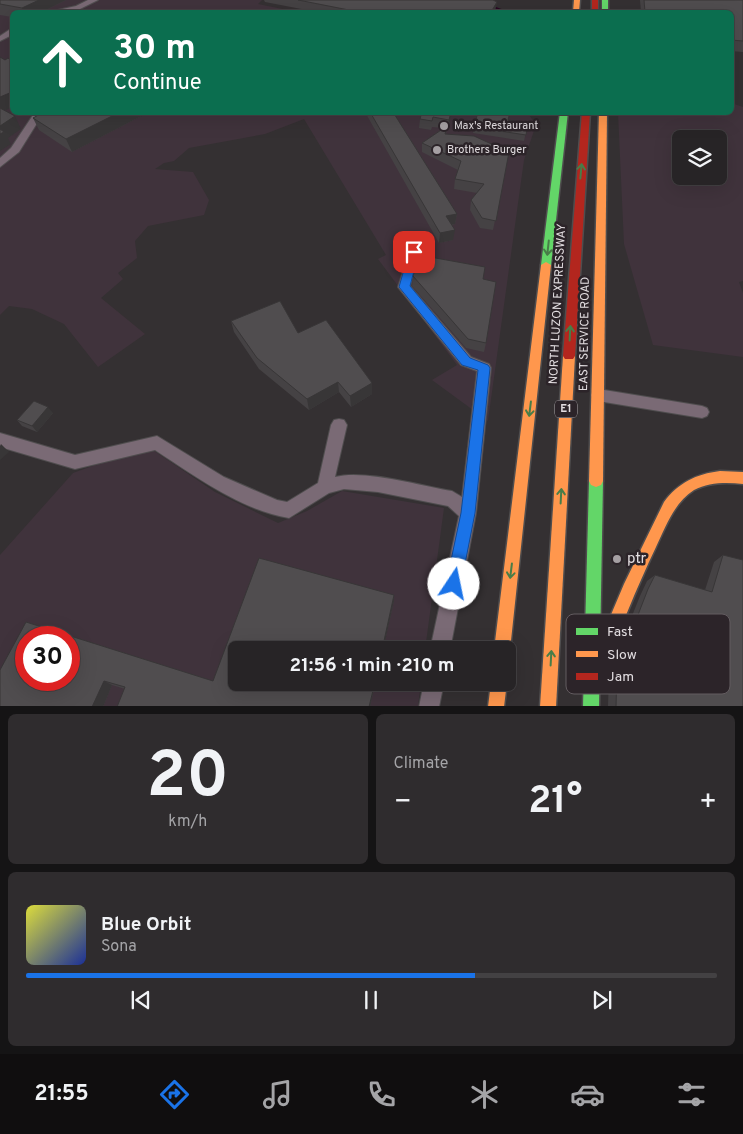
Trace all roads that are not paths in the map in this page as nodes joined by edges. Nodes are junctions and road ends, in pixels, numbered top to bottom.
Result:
1 (94, 0) edge
2 (66, 10) edge
3 (38, 115) edge
4 (564, 115) edge
5 (586, 115) edge
6 (603, 115) edge
7 (0, 164) edge
8 (427, 251) dead end
9 (598, 395) junction
10 (702, 412) dead end
11 (339, 425) dead end
12 (0, 440) edge
13 (743, 478) edge
14 (325, 487) junction
15 (468, 513) junction
16 (593, 614) edge
17 (618, 614) edge
18 (442, 641) edge
19 (503, 641) edge
20 (432, 691) edge
21 (498, 691) edge
22 (429, 706) edge
23 (496, 706) edge
24 (548, 706) edge

1 - 2 street
3 - 7 street
4 -> 19 main road, NORTH LUZON EXPRESSWAY
24 -> 5 main road, NORTH LUZON EXPRESSWAY / E1
6 - 9 main road, EAST SERVICE ROAD
8 - 15 street
9 - 10 street
9 - 16 main road, EAST SERVICE ROAD
11 - 14 street
12 - 14 street
13 - 17 main road
14 - 15 street
15 - 18 street
20 - 22 street
21 - 23 main road

